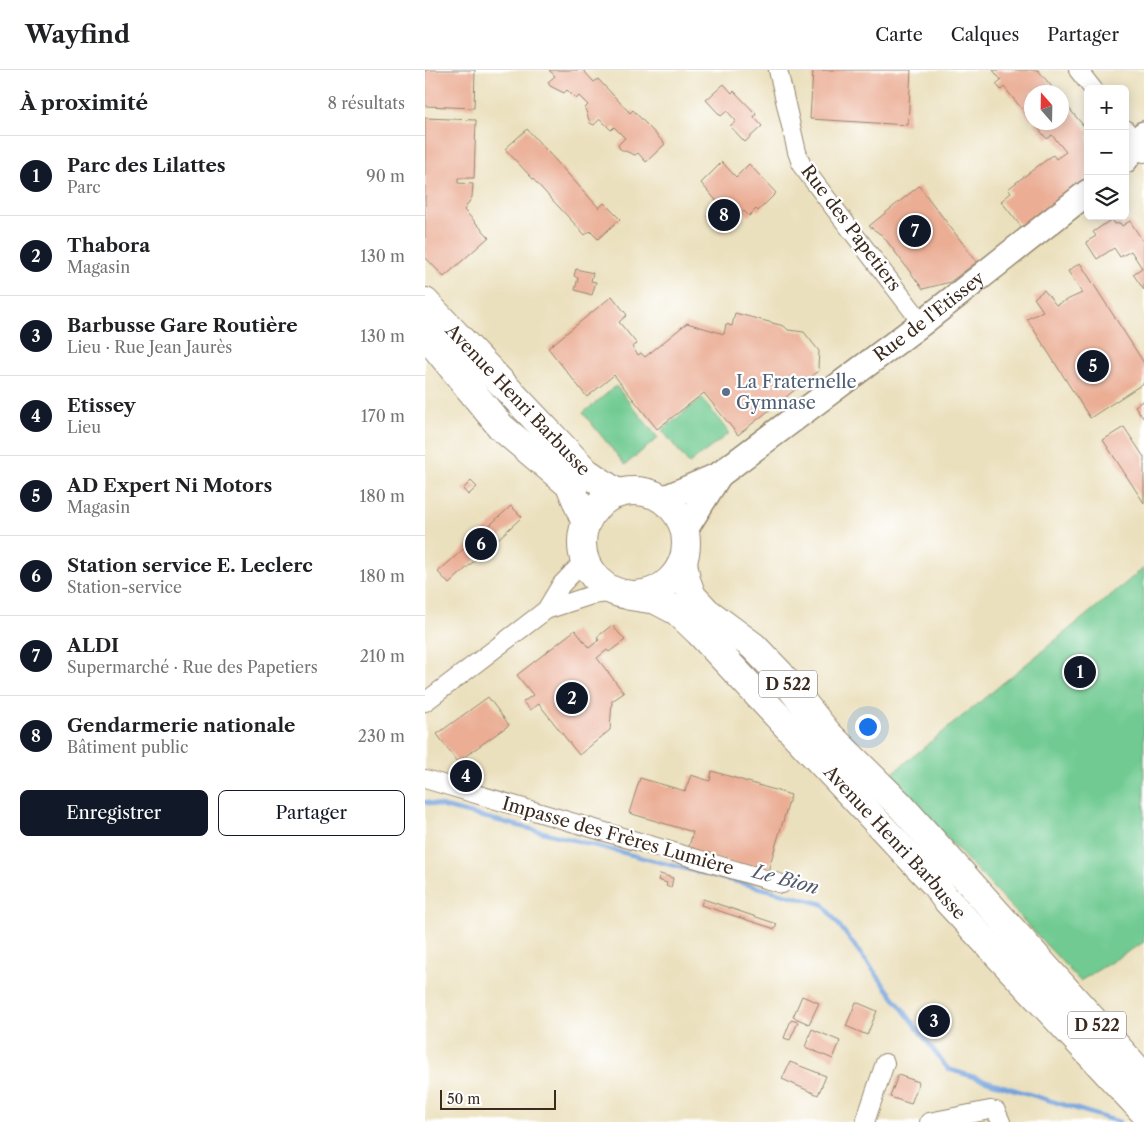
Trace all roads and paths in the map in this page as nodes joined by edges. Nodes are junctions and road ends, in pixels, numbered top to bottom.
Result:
1 (778, 70) edge
2 (1078, 70) edge
3 (1090, 85) edge
4 (1084, 195) edge
5 (425, 302) edge
6 (922, 323) junction
7 (425, 334) edge
8 (719, 475) junction
9 (617, 493) junction
10 (663, 499) junction
11 (585, 521) junction
12 (684, 531) junction
13 (584, 561) junction
14 (683, 562) junction
15 (623, 594) junction
16 (546, 610) junction
17 (425, 702) edge
18 (425, 779) edge
19 (782, 884) dead end
20 (885, 1063) dead end
21 (1144, 1077) edge
22 (1144, 1112) edge
23 (865, 1122) edge
24 (929, 1122) edge
25 (1001, 1122) edge

1 - 6 street, Rue des Papetiers
2 - 3 street
4 - 6 street, Rue de l'Etissey
5 - 9 main road, Avenue Henri Barbusse
6 - 8 street, Rue de l'Etissey
7 - 11 main road, Avenue Henri Barbusse
8 - 10 street, Rue de l'Etissey
8 - 12 street, Rue de l'Etissey
9 - 10 main road
9 - 11 main road
10 - 12 main road
11 - 13 main road
12 - 14 main road
13 - 15 main road
13 - 16 street
14 - 15 main road
14 - 21 main road, Avenue Henri Barbusse / D 522
15 - 16 street
15 - 22 main road, Avenue Henri Barbusse / D 522
16 - 17 street
18 - 19 street, Impasse des Frères Lumière
20 - 23 street
24 - 25 street

